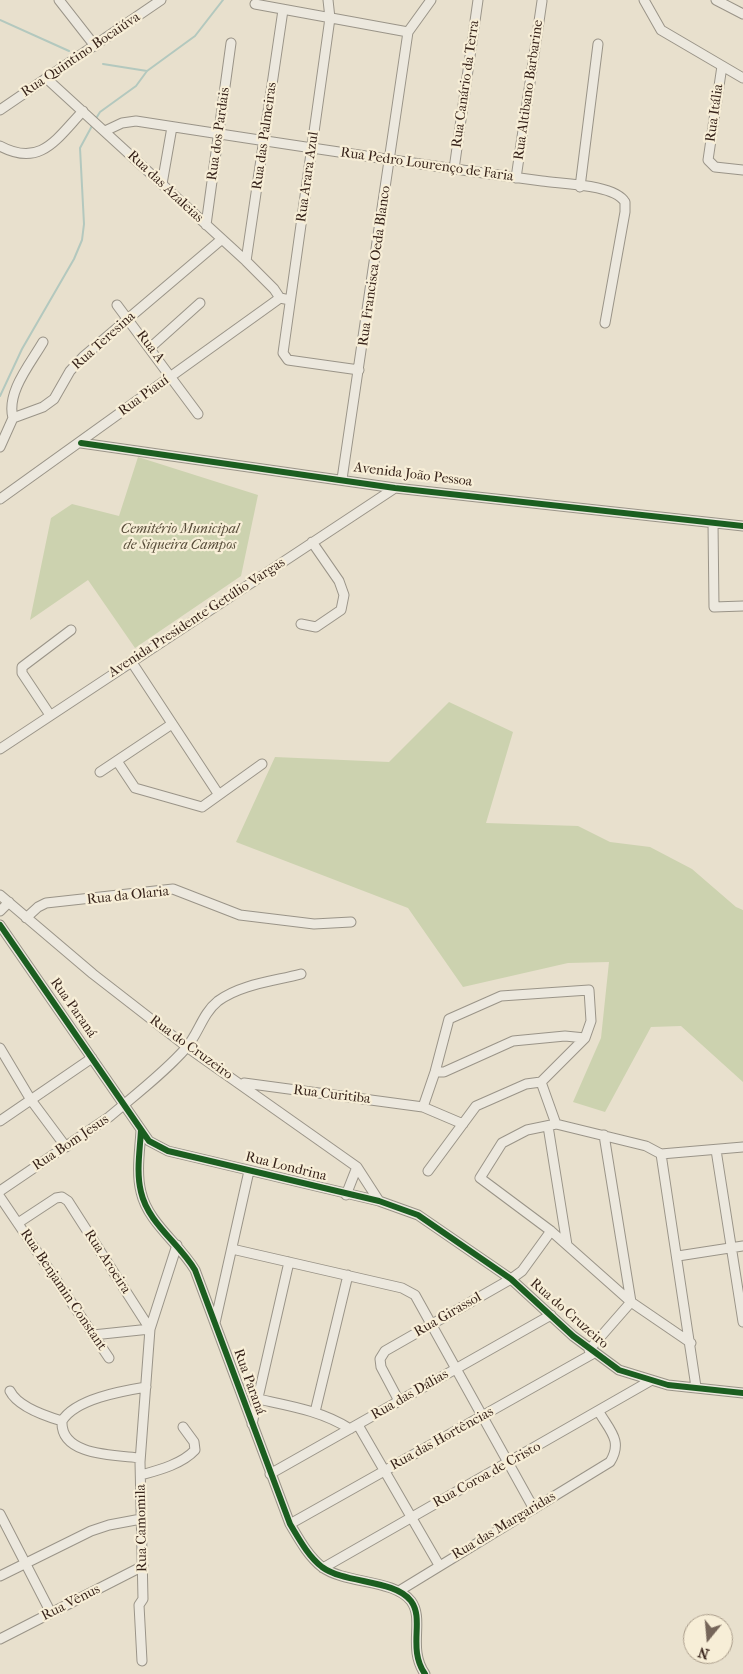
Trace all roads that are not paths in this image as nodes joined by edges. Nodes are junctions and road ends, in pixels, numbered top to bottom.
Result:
1 (59, 0) edge
2 (161, 0) edge
3 (328, 0) edge
4 (431, 0) edge
5 (478, 0) edge
6 (644, 0) edge
7 (651, 0) edge
8 (716, 0) edge
9 (542, 1) dead end
10 (255, 4) dead end
11 (284, 10) junction
12 (650, 14) junction
13 (743, 14) edge
14 (330, 18) junction
15 (408, 32) junction
16 (231, 43) dead end
17 (598, 44) dead end
18 (95, 46) junction
19 (722, 66) junction
20 (46, 78) junction
21 (743, 78) edge
22 (0, 110) edge
23 (86, 114) junction
24 (172, 127) junction
25 (102, 129) junction
26 (219, 133) junction
27 (264, 140) junction
28 (0, 146) edge
29 (313, 149) junction
30 (390, 159) junction
31 (454, 168) junction
32 (743, 170) edge
33 (516, 178) junction
34 (162, 184) junction
35 (580, 186) junction
36 (206, 224) junction
37 (222, 239) junction
38 (246, 261) junction
39 (285, 299) junction
40 (200, 303) dead end
41 (117, 305) dead end
42 (127, 318) junction
43 (605, 323) dead end
44 (44, 342) dead end
45 (150, 347) junction
46 (359, 370) junction
47 (172, 376) junction
48 (198, 414) dead end
49 (12, 418) junction
50 (81, 443) junction
51 (0, 447) edge
52 (342, 480) junction
53 (394, 488) junction
54 (0, 499) edge
55 (713, 523) junction
56 (743, 526) edge
57 (312, 542) junction
58 (743, 606) edge
59 (301, 624) dead end
60 (71, 630) dead end
61 (131, 662) junction
62 (50, 715) junction
63 (172, 724) junction
64 (0, 749) edge
65 (117, 760) junction
66 (262, 764) dead end
67 (100, 772) dead end
68 (219, 796) junction
69 (0, 895) edge
70 (8, 902) junction
71 (0, 911) edge
72 (26, 918) junction
73 (351, 922) dead end
74 (0, 925) edge
75 (302, 974) dead end
76 (585, 1038) junction
77 (187, 1047) junction
78 (0, 1049) edge
79 (92, 1058) junction
80 (435, 1072) junction
81 (541, 1082) junction
82 (241, 1083) junction
83 (31, 1100) junction
84 (124, 1104) junction
85 (423, 1107) junction
86 (0, 1121) edge
87 (463, 1124) junction
88 (552, 1125) junction
89 (141, 1130) junction
90 (604, 1135) junction
91 (149, 1142) joint
92 (66, 1147) junction
93 (743, 1147) edge
94 (716, 1150) junction
95 (662, 1154) junction
96 (357, 1167) junction
97 (249, 1171) junction
98 (428, 1171) dead end
99 (0, 1190) edge
100 (346, 1195) junction
101 (0, 1197) edge
102 (379, 1201) junction
103 (418, 1215) joint
104 (18, 1224) junction
105 (552, 1231) junction
106 (177, 1245) junction
107 (567, 1245) junction
108 (743, 1246) edge
109 (731, 1248) junction
110 (232, 1249) junction
111 (678, 1256) junction
112 (289, 1262) junction
113 (348, 1275) junction
114 (511, 1279) junction
115 (632, 1302) junction
116 (551, 1315) junction
117 (743, 1322) edge
118 (215, 1323) junction
119 (430, 1324) junction
120 (150, 1329) junction
121 (93, 1335) junction
122 (691, 1343) junction
123 (591, 1352) junction
124 (109, 1358) dead end
125 (455, 1369) junction
126 (650, 1381) junction
127 (146, 1387) junction
128 (696, 1387) junction
129 (10, 1391) dead end
130 (743, 1393) edge
131 (258, 1399) junction
132 (398, 1401) junction
133 (315, 1412) junction
134 (599, 1412) junction
135 (482, 1416) junction
136 (62, 1421) junction
137 (252, 1424) junction
138 (358, 1425) junction
139 (183, 1427) dead end
140 (350, 1430) junction
141 (140, 1458) junction
142 (508, 1462) junction
143 (386, 1471) junction
144 (270, 1474) junction
145 (140, 1475) junction
146 (534, 1509) junction
147 (1, 1514) edge
148 (412, 1517) junction
149 (141, 1519) junction
150 (290, 1524) junction
151 (26, 1563) junction
152 (439, 1565) junction
153 (143, 1566) junction
154 (323, 1568) junction
155 (0, 1576) edge
156 (398, 1591) junction
157 (51, 1613) junction
158 (0, 1639) edge
159 (142, 1661) dead end
160 (425, 1674) edge

1 - 18 street
2 - 18 street, Rua Quintino Bocaiúva
3 - 14 street, Rua Arara Azul
4 - 15 street, Rua Francisca Oeda Blanco
5 - 31 street, Rua Canário da Terra
6 - 12 street
7 - 12 street
8 - 13 street
9 - 33 street, Rua Altibano Barbarine
10 - 11 street
11 - 14 street
11 - 27 street, Rua das Palmeiras
12 - 19 street
14 - 15 street
14 - 29 street, Rua Arara Azul
15 - 30 street, Rua Francisca Oeda Blanco
16 - 26 street, Rua dos Pardais
17 - 35 street
18 - 20 street, Rua Quintino Bocaiúva
19 - 21 street
19 - 32 street, Rua Itália
20 - 22 street, Rua Quintino Bocaiúva
20 - 23 street, Rua das Azaleias
23 - 25 street, Rua das Azaleias
23 - 28 street
24 - 25 street, Rua Pedro Lourenço de Faria
24 - 26 street, Rua Pedro Lourenço de Faria
24 - 34 street
25 - 34 street, Rua das Azaleias
26 - 27 street, Rua Pedro Lourenço de Faria
26 - 36 street, Rua dos Pardais
27 - 29 street, Rua Pedro Lourenço de Faria
27 - 38 street, Rua das Palmeiras
29 - 30 street, Rua Pedro Lourenço de Faria
29 - 39 street, Rua Arara Azul
30 - 31 street, Rua Pedro Lourenço de Faria
30 - 46 street, Rua Francisca Oeda Blanco
31 - 33 street, Rua Pedro Lourenço de Faria
33 - 35 street, Rua Pedro Lourenço de Faria
34 - 36 street, Rua das Azaleias
35 - 43 street, Rua Pedro Lourenço de Faria
36 - 37 street, Rua das Azaleias
37 - 38 street, Rua das Azaleias
37 - 42 street, Rua Teresina
38 - 39 street, Rua das Azaleias
39 - 46 street, Rua Arara Azul
39 - 47 street, Rua Piauí
40 - 45 street
41 - 42 street, Rua A
42 - 45 street, Rua A
42 - 49 street, Rua Teresina
44 - 49 street
45 - 47 street, Rua A
46 - 52 street, Rua Francisca Oeda Blanco
47 - 48 street, Rua A
47 - 50 street, Rua Piauí
49 - 51 street
50 - 52 street, Avenida João Pessoa
50 - 54 street, Rua Piauí
52 - 53 street, Avenida João Pessoa
53 - 55 street, Avenida João Pessoa
53 - 57 street, Avenida Presidente Getúlio Vargas
55 - 56 street, Avenida João Pessoa
55 - 58 street
57 - 59 street
57 - 61 street, Avenida Presidente Getúlio Vargas
60 - 62 street
61 - 62 street, Avenida Presidente Getúlio Vargas
61 - 63 street
62 - 64 street, Avenida Presidente Getúlio Vargas
63 - 65 street
63 - 68 street
65 - 67 street
65 - 68 street
66 - 68 street
69 - 70 street, Rua do Cruzeiro
70 - 71 street
70 - 72 street, Rua do Cruzeiro
72 - 73 street, Rua da Olaria
72 - 77 street, Rua do Cruzeiro
74 - 79 street, Rua Paraná
75 - 77 street, Rua Bom Jesus
76 - 80 street
76 - 80 street
76 - 81 street
77 - 82 street, Rua do Cruzeiro
77 - 84 street, Rua Bom Jesus
78 - 83 street
79 - 83 street
79 - 84 street, Rua Paraná
80 - 85 street
81 - 87 street
81 - 88 street
82 - 85 street, Rua Curitiba
82 - 96 street, Rua do Cruzeiro
83 - 86 street
83 - 92 street
84 - 89 street, Rua Paraná
84 - 92 street, Rua Bom Jesus
85 - 87 street, Rua Curitiba
87 - 98 street
88 - 90 street
88 - 105 street
88 - 107 street
89 - 91 street, Rua Paraná
89 - 106 street, Rua Paraná
90 - 95 street
90 - 115 street
91 - 97 street, Rua Londrina
92 - 99 street, Rua Bom Jesus
93 - 94 street
94 - 95 street
94 - 109 street
95 - 111 street
96 - 100 street
96 - 102 street, Rua do Cruzeiro
97 - 100 street, Rua Londrina
97 - 110 street
100 - 102 street, Rua Londrina
101 - 104 street, Rua Benjamin Constant
102 - 103 street, Rua Londrina
103 - 114 street, Rua do Cruzeiro
104 - 120 street, Rua Aroeira
104 - 121 street, Rua Benjamin Constant
105 - 107 street
105 - 114 street, Rua Girassol
106 - 118 street, Rua Paraná
106 - 120 street, Rua Camomila
107 - 115 street
108 - 109 street
109 - 111 street
109 - 117 street
110 - 112 street
110 - 118 street
111 - 122 street
112 - 113 street
112 - 131 street
113 - 119 street
113 - 133 street
114 - 116 street, Rua do Cruzeiro
114 - 119 street, Rua Girassol
115 - 122 street
115 - 123 street, Rua das Hortências
116 - 123 street, Rua do Cruzeiro
116 - 125 street, Rua das Dálias
118 - 137 street, Rua Paraná
119 - 125 street
119 - 132 street, Rua Girassol
120 - 121 street
120 - 127 street, Rua Camomila
121 - 124 street, Rua Benjamin Constant
122 - 128 street
123 - 126 street, Rua do Cruzeiro
123 - 135 street, Rua das Hortências
125 - 132 street, Rua das Dálias
125 - 135 street
126 - 128 street, Rua do Cruzeiro
126 - 134 street, Rua Coroa de Cristo
127 - 136 street
127 - 141 street, Rua Camomila
128 - 130 street, Rua do Cruzeiro
129 - 136 street
131 - 133 street
131 - 137 street
132 - 138 street, Rua das Dálias
133 - 140 street
134 - 142 street, Rua Coroa de Cristo
134 - 146 street, Rua das Margaridas
135 - 142 street
135 - 143 street, Rua das Hortências
136 - 141 street
137 - 144 street, Rua Paraná
138 - 140 street, Rua das Dálias
138 - 143 street
139 - 145 street
140 - 144 street, Rua das Dálias
141 - 145 street, Rua Camomila
142 - 146 street
142 - 148 street, Rua Coroa de Cristo
143 - 148 street
143 - 150 street, Rua das Hortências
144 - 150 street, Rua Paraná
145 - 149 street, Rua Camomila
146 - 152 street, Rua das Margaridas
147 - 151 street
148 - 152 street
148 - 154 street, Rua Coroa de Cristo
149 - 151 street
149 - 153 street, Rua Camomila
150 - 154 street, Rua Paraná
151 - 155 street
151 - 157 street
152 - 156 street, Rua das Margaridas
153 - 157 street, Rua Vênus
153 - 159 street, Rua Camomila
154 - 156 street
156 - 160 street
157 - 158 street, Rua Vênus

